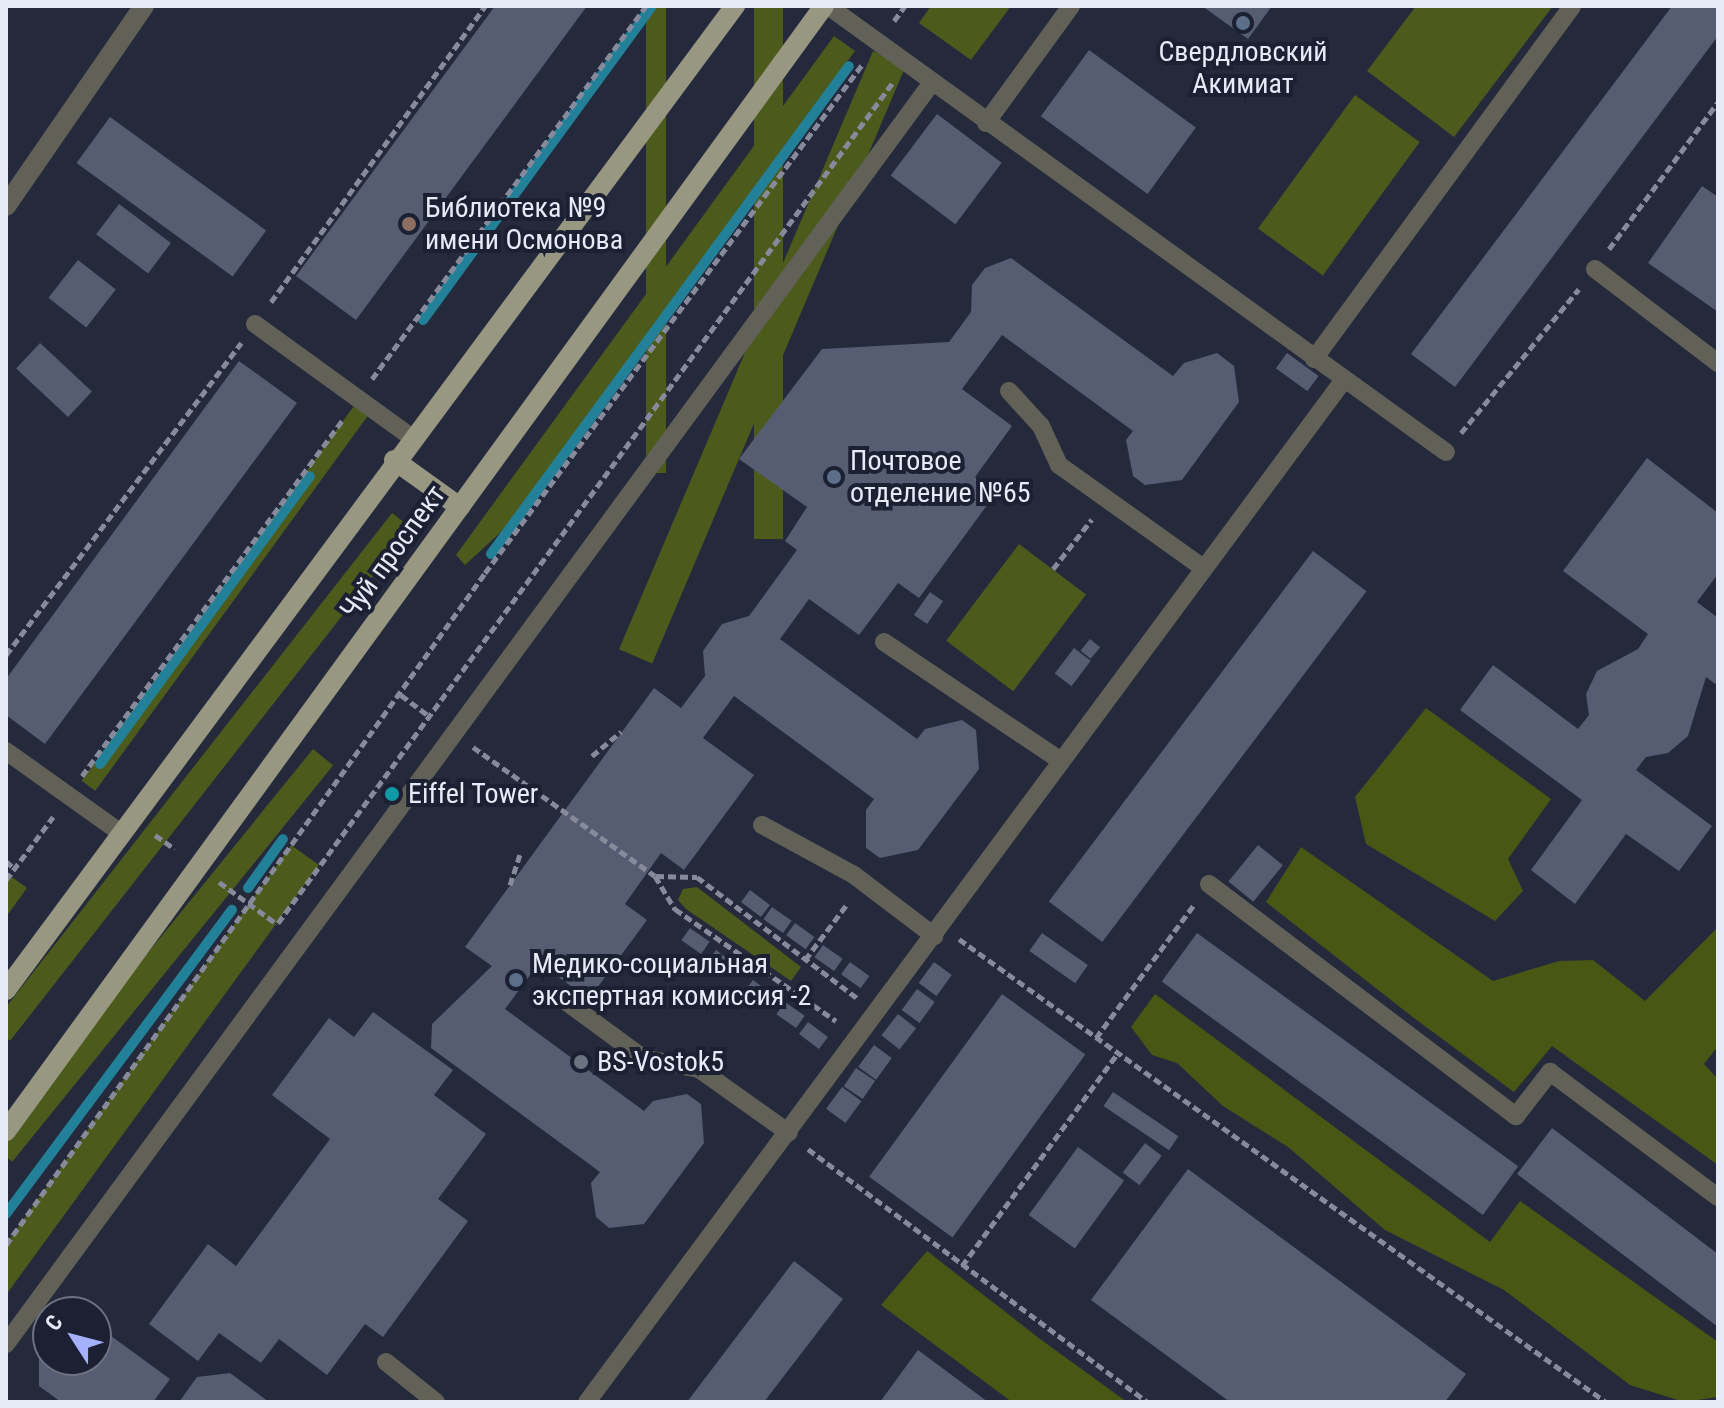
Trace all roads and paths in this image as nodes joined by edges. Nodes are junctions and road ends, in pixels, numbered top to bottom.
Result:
1 (144, 6) edge
2 (485, 6) edge
3 (646, 6) edge
4 (735, 6) edge
5 (826, 6) edge
6 (905, 6) edge
7 (1071, 6) edge
8 (1572, 6) edge
9 (878, 44) junction
10 (906, 65) junction
11 (931, 84) junction
12 (986, 123) junction
13 (6, 206) edge
14 (1595, 269) dead end
15 (255, 324) junction
16 (1314, 359) junction
17 (1718, 363) edge
18 (1343, 381) junction
19 (1009, 391) dead end
20 (359, 399) junction
21 (410, 436) junction
22 (1446, 452) dead end
23 (394, 460) junction
24 (1107, 499) junction
25 (460, 507) junction
26 (1202, 567) junction
27 (1053, 569) dead end
28 (884, 642) dead end
29 (6, 655) edge
30 (401, 695) junction
31 (427, 715) junction
32 (621, 732) dead end
33 (455, 734) junction
34 (6, 751) edge
35 (592, 756) dead end
36 (1061, 761) junction
37 (68, 795) junction
38 (762, 825) dead end
39 (121, 833) junction
40 (155, 835) dead end
41 (175, 849) dead end
42 (520, 855) dead end
43 (6, 861) edge
44 (15, 869) junction
45 (655, 876) junction
46 (215, 879) dead end
47 (6, 880) edge
48 (864, 883) junction
49 (1209, 884) joint
50 (510, 885) dead end
51 (252, 905) junction
52 (277, 924) junction
53 (937, 931) junction
54 (268, 937) dead end
55 (805, 960) junction
56 (6, 990) edge
57 (568, 1003) dead end
58 (877, 1013) junction
59 (859, 1038) junction
60 (1096, 1038) junction
61 (1118, 1053) junction
62 (6, 1131) edge
63 (789, 1133) junction
64 (1718, 1197) edge
65 (6, 1245) edge
66 (962, 1266) junction
67 (6, 1344) edge
68 (386, 1362) dead end
69 (436, 1402) edge
70 (587, 1402) edge
71 (1147, 1402) edge
72 (1606, 1402) edge

1 - 13 street
2 - 15 path
3 - 20 path
4 - 21 main road, Чуй проспект
5 - 9 lane
5 - 25 main road, Чуй проспект
6 - 9 path
7 - 12 lane
8 - 16 lane
9 - 10 lane
9 - 30 path
10 - 11 lane
10 - 31 path
11 - 12 lane
11 - 33 lane
12 - 16 lane
14 - 17 lane
15 - 20 lane
15 - 29 path
16 - 18 lane
18 - 22 lane
18 - 26 lane
19 - 24 lane
20 - 21 lane
20 - 37 path
21 - 23 main road, Чуй проспект
23 - 25 main road
23 - 39 main road, Чуй проспект
24 - 26 lane
24 - 27 path
25 - 62 main road, Чуй проспект
26 - 36 lane
28 - 36 lane
30 - 31 path
30 - 51 path
31 - 33 path
31 - 52 path
32 - 35 path
33 - 45 path
33 - 67 lane
34 - 37 lane
36 - 53 lane
37 - 39 lane
37 - 44 path
38 - 48 lane
39 - 56 main road, Чуй проспект
40 - 41 path
42 - 50 path
43 - 44 path
44 - 47 path
45 - 55 path
45 - 59 path
46 - 51 path
48 - 53 lane
48 - 55 path
49 - 60 path
49 - 64 lane
51 - 52 path
51 - 65 path
52 - 54 path
53 - 58 lane
53 - 60 path
55 - 58 path
57 - 63 lane
58 - 59 lane
59 - 63 lane
60 - 61 path
61 - 66 path
61 - 72 path
63 - 66 path
63 - 70 lane
66 - 71 path
68 - 69 lane

